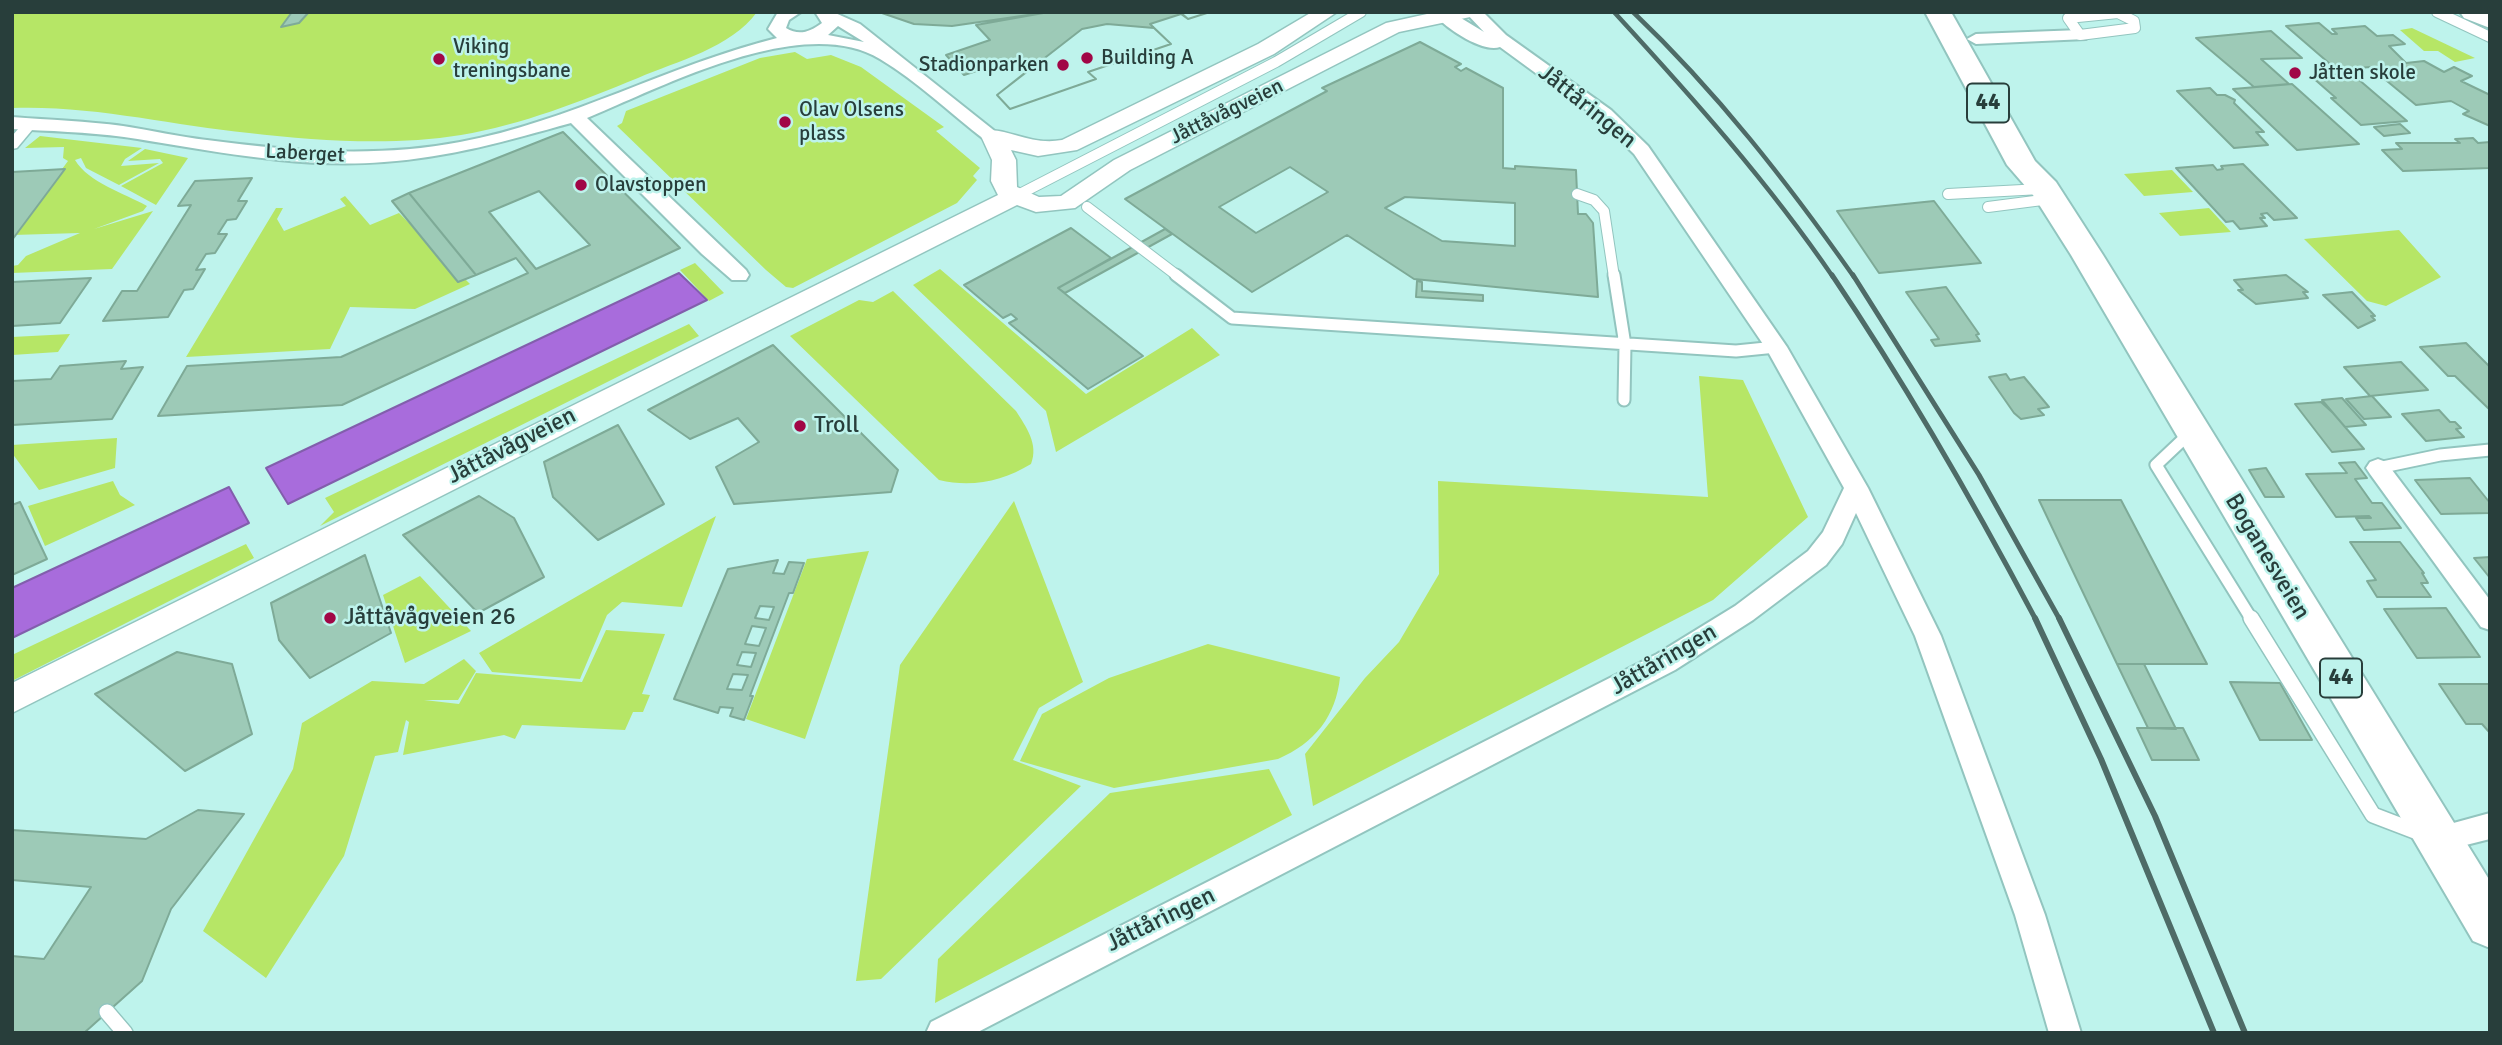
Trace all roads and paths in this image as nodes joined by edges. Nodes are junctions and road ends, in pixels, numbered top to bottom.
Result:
1 (1327, 12) edge
2 (1361, 12) edge
3 (1473, 12) edge
4 (1938, 12) edge
5 (1962, 12) edge
6 (2437, 12) edge
7 (1452, 13) edge
8 (827, 15) edge
9 (2065, 15) edge
10 (784, 16) edge
11 (2482, 20) edge
12 (2080, 35) junction
13 (802, 37) junction
14 (1976, 39) junction
15 (885, 54) junction
16 (725, 56) junction
17 (1525, 59) junction
18 (575, 116) junction
19 (22, 123) edge
20 (992, 135) junction
21 (12, 145) edge
22 (1577, 194) dead end
23 (1948, 194) dead end
24 (2048, 194) junction
25 (1014, 197) junction
26 (1087, 207) dead end
27 (1988, 207) dead end
28 (739, 275) dead end
29 (1625, 345) junction
30 (1776, 347) junction
31 (1624, 400) dead end
32 (2490, 450) edge
33 (2378, 468) joint
34 (1856, 488) junction
35 (2490, 620) edge
36 (12, 699) edge
37 (2490, 826) edge
38 (2438, 839) junction
39 (2490, 925) edge
40 (107, 1012) dead end
41 (125, 1033) edge
42 (942, 1033) edge
43 (2065, 1033) edge

1 - 20 street, Jåttåvågveien
2 - 25 lane
3 - 17 street, Jåttåringen
4 - 24 main road, Boganesveien / 44
5 - 14 main road, Boganesveien / 44
6 - 11 lane
7 - 17 street, Jåttåringen
7 - 25 street, Jåttåvågveien
8 - 13 street
8 - 15 street
9 - 12 lane
9 - 12 lane
10 - 13 street
10 - 16 street, Laberget
12 - 14 street
13 - 15 street
13 - 16 street, Laberget
14 - 24 main road, Boganesveien / 44
15 - 20 street
16 - 18 street, Laberget
17 - 30 street, Jåttåringen
18 - 19 street, Laberget
18 - 28 street
19 - 21 street, Laberget
20 - 25 street
22 - 29 lane
23 - 24 lane
24 - 27 lane
24 - 38 main road, Boganesveien / 44
25 - 36 street, Jåttåvågveien
26 - 29 lane
29 - 30 lane
29 - 31 lane
30 - 34 street, Jåttåringen
32 - 33 lane
33 - 35 street
34 - 42 street, Jåttåringen
34 - 43 street
37 - 38 street
38 - 39 main road, Boganesveien / 44
40 - 41 lane

